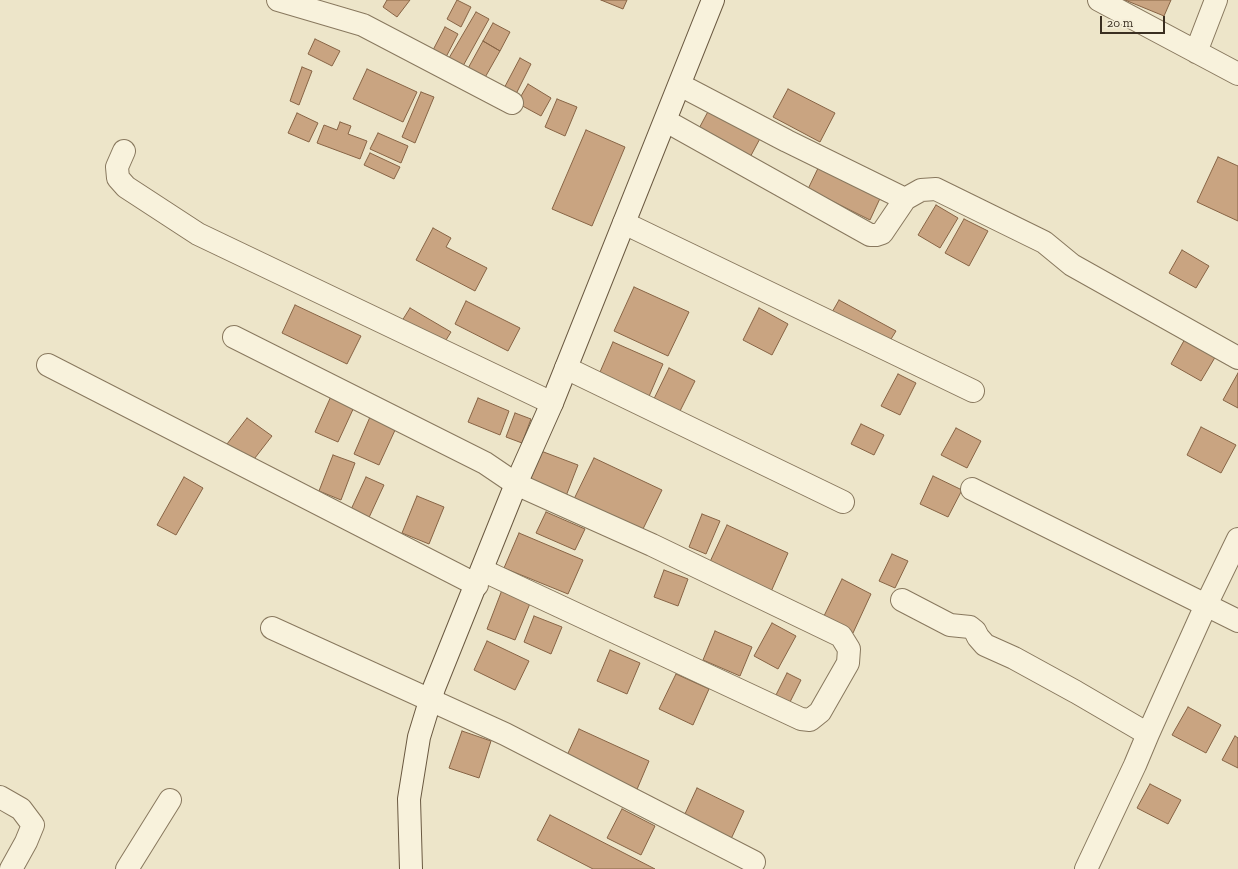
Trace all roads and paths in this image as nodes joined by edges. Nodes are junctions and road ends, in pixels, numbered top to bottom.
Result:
1 (278, 0) edge
2 (713, 0) edge
3 (1216, 0) edge
4 (1112, 3) edge
5 (1196, 52) junction
6 (1238, 74) edge
7 (680, 85) junction
8 (512, 104) dead end
9 (666, 121) junction
10 (124, 150) dead end
11 (906, 199) junction
12 (624, 223) junction
13 (234, 336) dead end
14 (1238, 358) edge
15 (48, 365) dead end
16 (566, 368) junction
17 (973, 391) dead end
18 (552, 403) junction
19 (516, 484) junction
20 (972, 489) dead end
21 (842, 502) dead end
22 (1238, 539) edge
23 (480, 577) junction
24 (902, 600) dead end
25 (1206, 605) junction
26 (1238, 621) edge
27 (272, 628) dead end
28 (430, 700) junction
29 (1148, 734) junction
30 (0, 797) edge
31 (170, 800) dead end
32 (754, 862) dead end
33 (11, 869) edge
34 (127, 869) edge
35 (411, 869) edge
36 (1086, 869) edge

1 - 8 street
2 - 7 street
3 - 5 street
4 - 5 street
5 - 6 street
7 - 9 street
7 - 11 street
9 - 11 street
9 - 12 street
10 - 18 street
11 - 14 street
12 - 16 street
12 - 17 street
13 - 19 street
15 - 23 street
16 - 18 street
16 - 21 street
18 - 19 street
19 - 23 street
19 - 23 street
20 - 25 street
22 - 25 street
23 - 28 street
24 - 29 street
25 - 26 street
25 - 29 street
27 - 28 street
28 - 32 street
28 - 35 street
29 - 36 street
30 - 33 street
31 - 34 street

